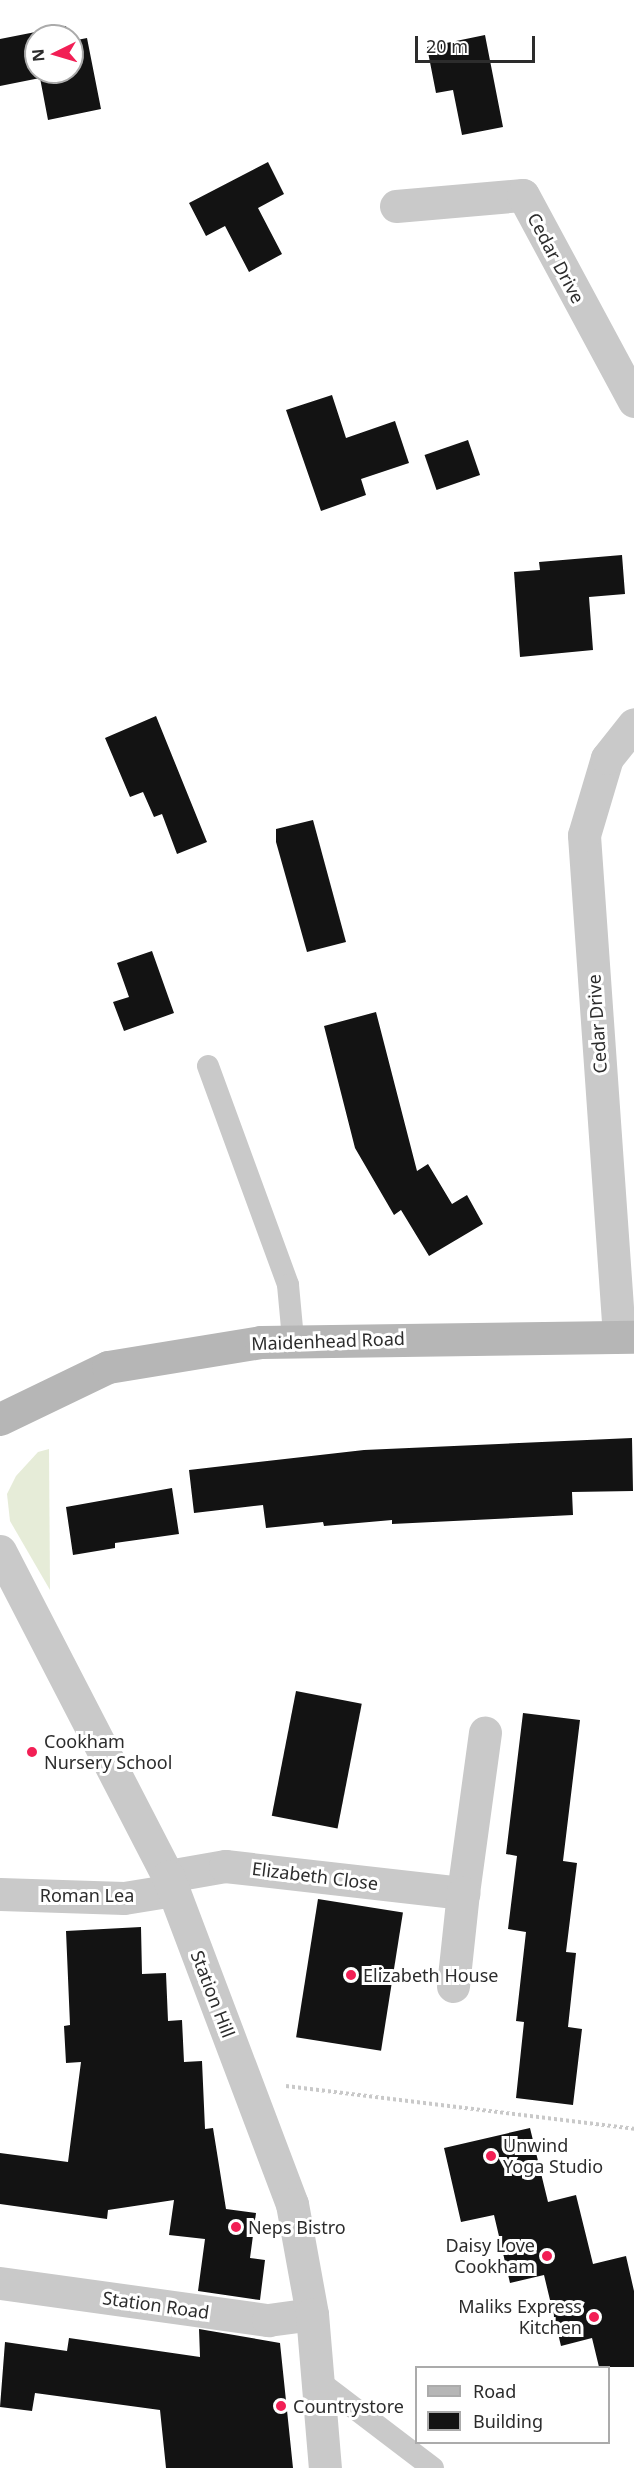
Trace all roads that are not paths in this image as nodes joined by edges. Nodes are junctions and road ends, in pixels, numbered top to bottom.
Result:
1 (396, 206) dead end
2 (634, 401) edge
3 (634, 724) edge
4 (208, 1066) dead end
5 (627, 1337) edge
6 (293, 1339) junction
7 (0, 1419) edge
8 (0, 1551) edge
9 (485, 1733) dead end
10 (171, 1883) junction
11 (463, 1893) junction
12 (0, 1894) edge
13 (453, 1986) dead end
14 (0, 2283) edge
15 (312, 2314) junction
16 (320, 2382) junction
17 (325, 2468) edge
18 (433, 2468) edge

1 - 2 street, Cedar Drive
3 - 5 street, Cedar Drive
4 - 6 lane
5 - 6 main road, Maidenhead Road
6 - 7 main road, Maidenhead Road
8 - 10 street, Station Hill
9 - 11 street
10 - 11 street, Elizabeth Close
10 - 12 street, Roman Lea
10 - 15 street, Station Hill
11 - 13 street
14 - 15 street, Station Road
15 - 16 street, Station Hill
16 - 17 street, Station Hill
16 - 18 lane

